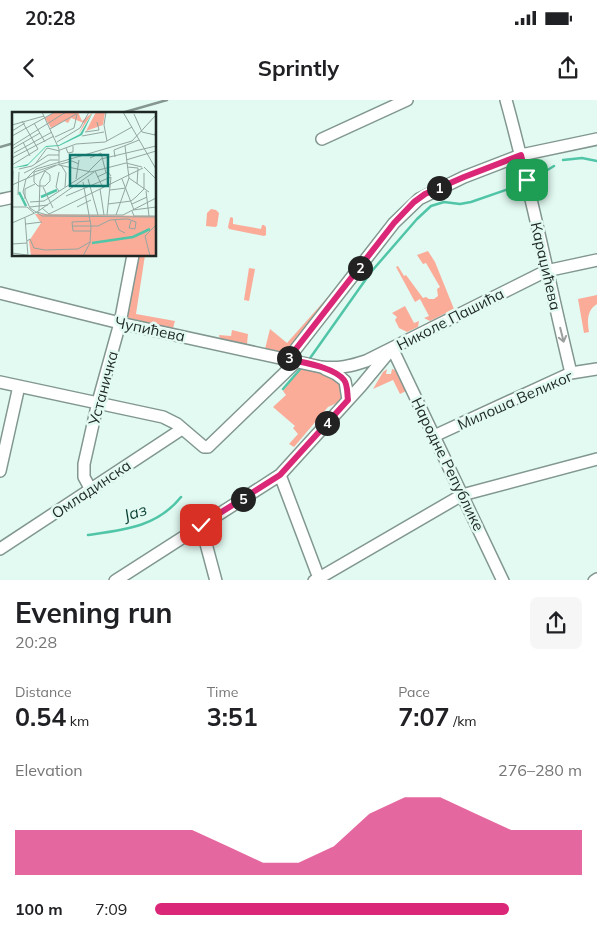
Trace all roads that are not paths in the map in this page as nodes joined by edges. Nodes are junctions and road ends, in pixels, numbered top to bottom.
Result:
1 (407, 100) edge
2 (506, 100) edge
3 (322, 139) dead end
4 (597, 139) edge
5 (521, 155) junction
6 (133, 256) edge
7 (597, 260) edge
8 (546, 271) junction
9 (0, 293) edge
10 (120, 323) junction
11 (392, 348) junction
12 (299, 362) junction
13 (352, 366) junction
14 (322, 367) junction
15 (597, 369) edge
16 (571, 373) junction
17 (345, 381) junction
18 (0, 382) edge
19 (19, 386) junction
20 (361, 386) junction
21 (348, 400) junction
22 (98, 402) junction
23 (182, 429) junction
24 (434, 436) junction
25 (597, 459) edge
26 (0, 471) edge
27 (280, 475) junction
28 (91, 490) junction
29 (462, 495) junction
30 (201, 525) junction
31 (0, 549) edge
32 (116, 580) edge
33 (216, 580) edge
34 (318, 580) edge
35 (503, 580) edge

1 - 3 street
2 - 5 street, Караџићева
4 - 5 street
5 - 8 street, Караџићева
5 - 12 street
6 - 10 street, Устаничка
7 - 8 street, Николе Пашића
8 - 11 street, Николе Пашића
8 -> 16 street, Караџићева
9 - 10 street, Чупићева
10 - 12 street, Чупићева
10 - 22 street, Устаничка
11 - 13 street
11 - 20 street, Николе Пашића
11 - 24 street, Народне Републике
12 - 14 street, Чупићева
12 - 23 street
13 - 14 street
13 - 20 street
14 - 17 street
15 - 16 street, Милоша Великог
16 - 24 street, Милоша Великог
17 - 20 street
17 - 21 street
18 - 19 street
19 - 22 street
19 - 26 street
20 - 21 street, Николе Пашића
21 - 27 street, Николе Пашића
22 - 23 street
22 - 28 street, Устаничка
23 - 28 street, Омладинска
24 - 29 street, Народне Републике
25 - 29 street
27 - 30 street, Николе Пашића
27 - 34 street
28 - 31 street, Омладинска
29 - 34 street
29 - 35 street, Народне Републике
30 - 32 street, Николе Пашића
30 - 33 street

